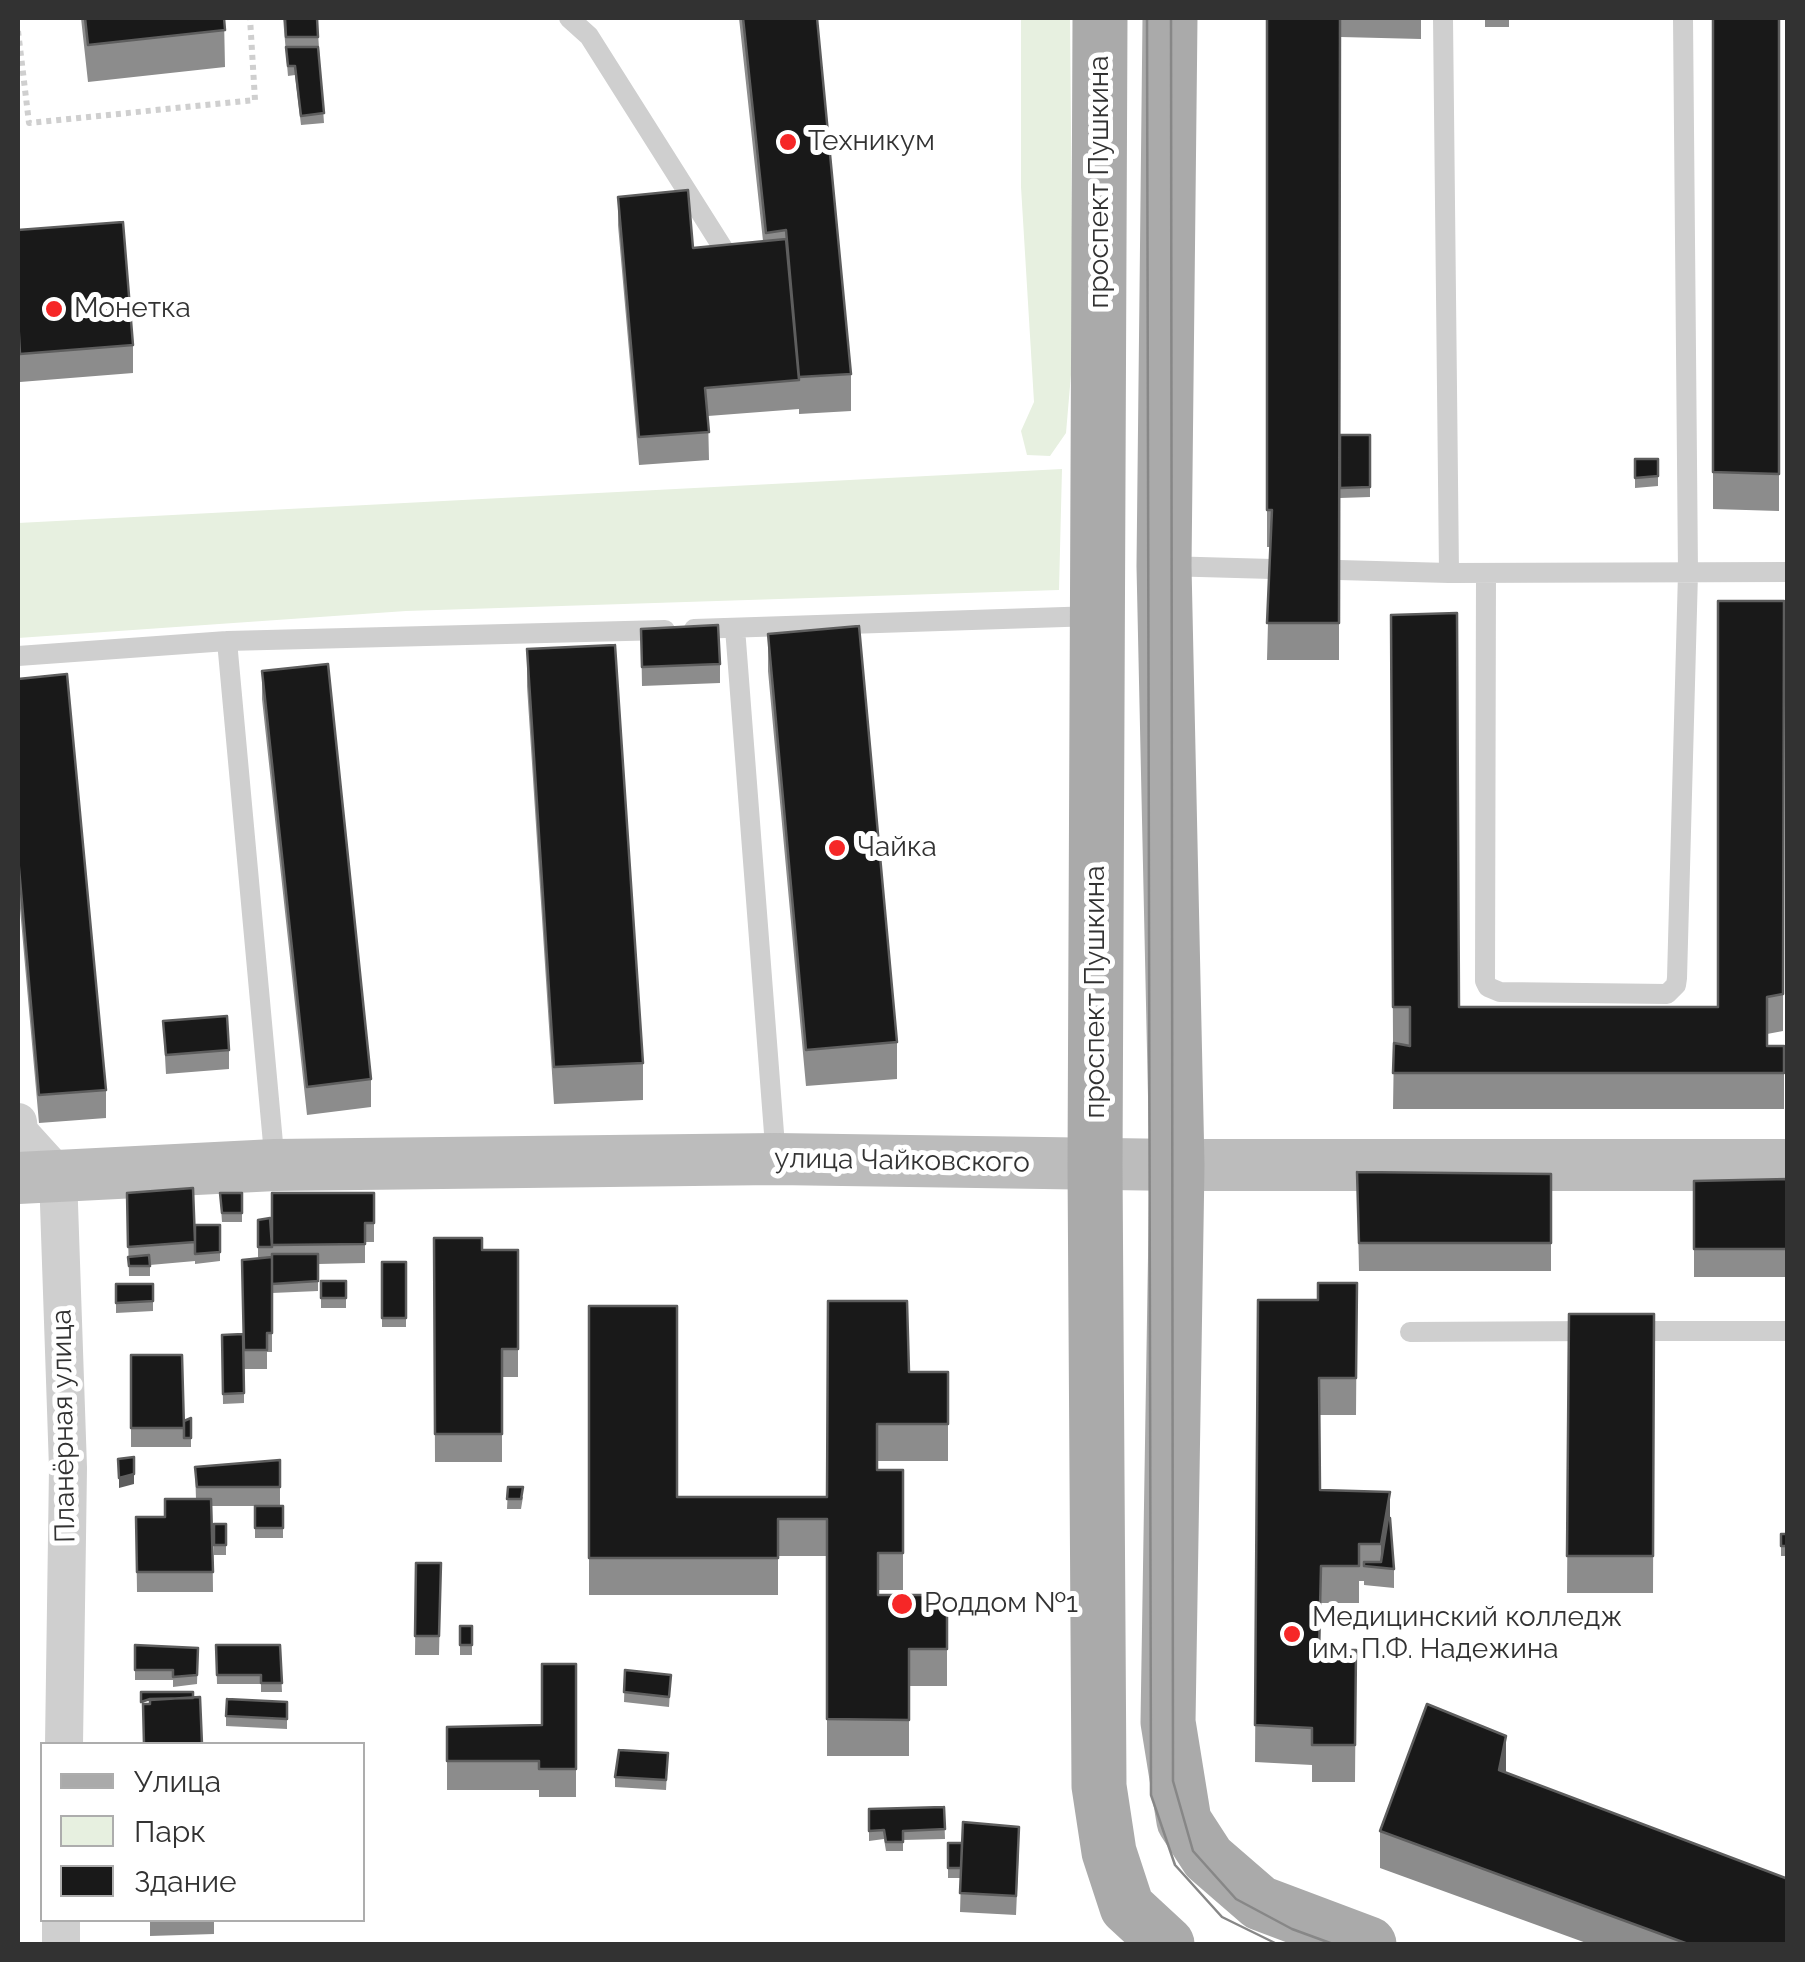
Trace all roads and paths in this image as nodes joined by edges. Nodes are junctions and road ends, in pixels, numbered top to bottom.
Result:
1 (250, 18) edge
2 (569, 18) edge
3 (1100, 18) edge
4 (1170, 18) edge
5 (1443, 18) edge
6 (1683, 18) edge
7 (18, 31) edge
8 (734, 264) edge
9 (1164, 566) junction
10 (1272, 569) edge
11 (1340, 570) edge
12 (1788, 572) edge
13 (1486, 573) junction
14 (1688, 573) junction
15 (1449, 574) junction
16 (1099, 616) junction
17 (735, 628) junction
18 (228, 641) junction
19 (18, 656) edge
20 (18, 1122) edge
21 (776, 1160) junction
22 (276, 1164) junction
23 (1095, 1164) junction
24 (1788, 1164) edge
25 (1177, 1165) junction
26 (38, 1176) edge
27 (1788, 1330) edge
28 (1410, 1332) dead end
29 (64, 1742) edge
30 (1122, 1926) edge
31 (1167, 1944) edge
32 (1370, 1944) edge

1 - 7 path
2 - 8 lane
3 - 16 main road, проспект Пушкина
4 - 9 main road
5 - 15 lane
6 - 14 lane
9 - 10 lane
9 - 25 main road
11 - 15 lane
12 - 14 lane
13 - 14 lane
13 - 14 lane
13 - 15 lane
16 - 17 lane
16 - 23 main road, проспект Пушкина
17 - 18 lane
17 - 21 lane
18 - 19 lane
18 - 22 lane
20 - 26 street
21 - 22 main road, улица Чайковского
21 - 23 main road, улица Чайковского
22 - 26 main road, улица Чайковского
23 - 25 main road, улица Чайковского
23 - 30 main road, проспект Пушкина
24 - 25 main road, улица Чайковского
25 - 32 main road
26 - 29 street, Планёрная улица
27 - 28 lane
30 - 31 main road, проспект Пушкина

